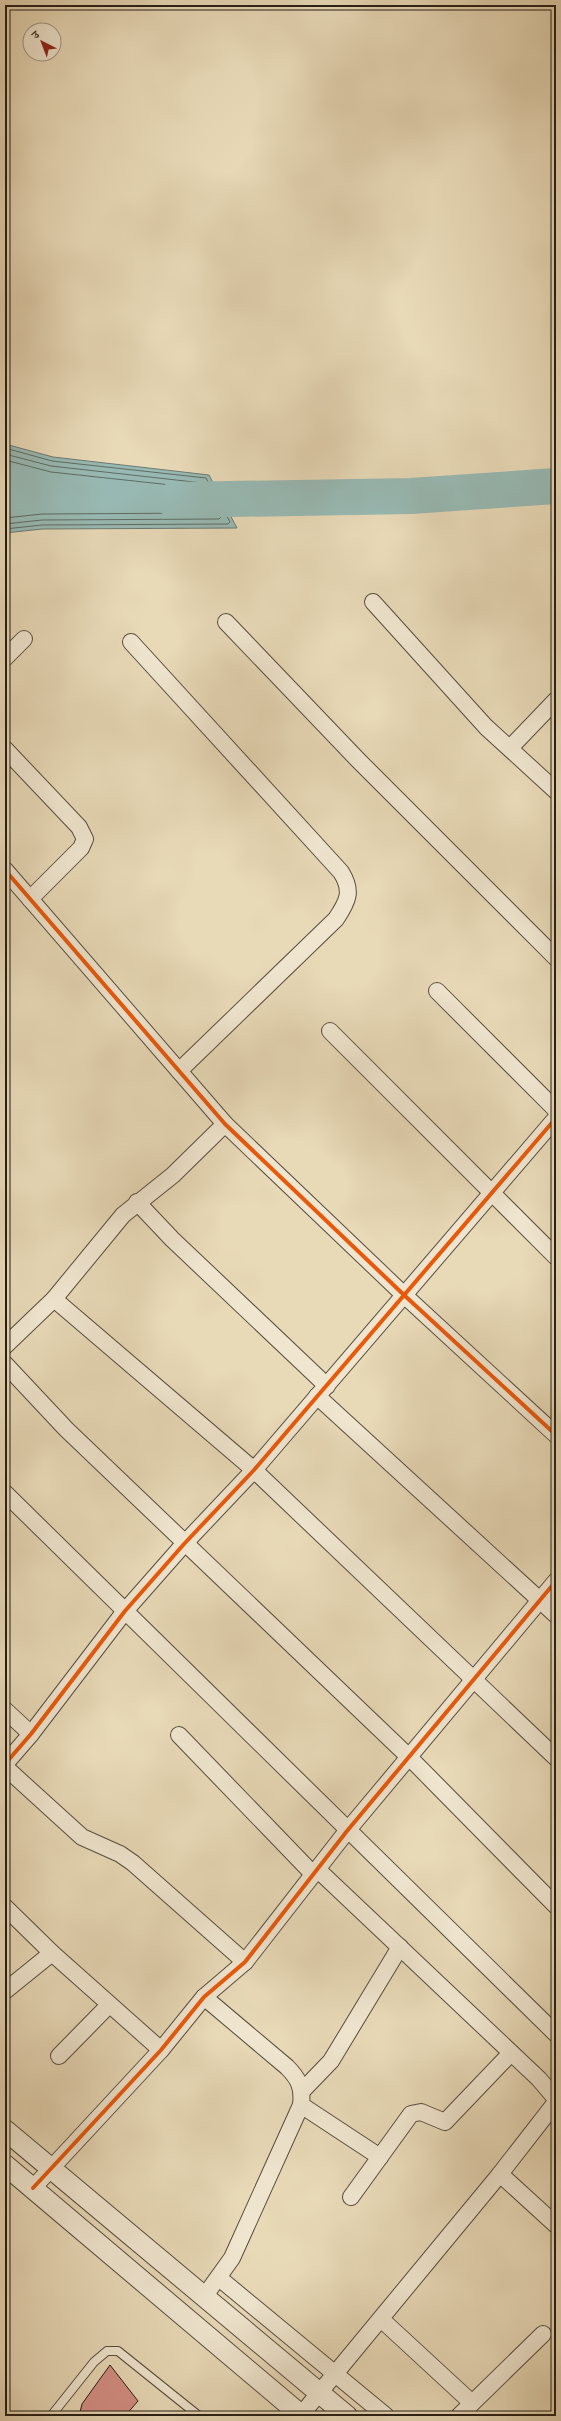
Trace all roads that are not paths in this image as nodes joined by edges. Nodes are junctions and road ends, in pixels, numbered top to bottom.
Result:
1 (373, 602) dead end
2 (226, 622) dead end
3 (24, 639) dead end
4 (131, 642) dead end
5 (5, 658) edge
6 (556, 700) edge
7 (510, 748) junction
8 (5, 749) edge
9 (556, 791) edge
10 (5, 870) edge
11 (30, 899) junction
12 (556, 958) edge
13 (437, 991) dead end
14 (330, 1031) dead end
15 (179, 1071) junction
16 (556, 1110) edge
17 (556, 1118) edge
18 (225, 1124) junction
19 (490, 1193) junction
20 (137, 1202) junction
21 (556, 1257) edge
22 (404, 1296) junction
23 (54, 1299) junction
24 (5, 1346) edge
25 (5, 1364) edge
26 (322, 1391) junction
27 (556, 1434) edge
28 (254, 1470) junction
29 (5, 1493) edge
30 (184, 1544) junction
31 (556, 1581) edge
32 (540, 1601) junction
33 (125, 1611) junction
34 (556, 1614) edge
35 (475, 1680) junction
36 (5, 1710) edge
37 (31, 1734) junction
38 (179, 1735) dead end
39 (409, 1757) junction
40 (556, 1758) edge
41 (5, 1764) edge
42 (5, 1767) edge
43 (347, 1831) junction
44 (315, 1872) junction
45 (556, 1906) edge
46 (5, 1907) edge
47 (400, 1948) junction
48 (52, 1954) junction
49 (245, 1962) junction
50 (5, 1991) edge
51 (204, 1997) junction
52 (109, 2005) junction
53 (556, 2034) edge
54 (161, 2050) junction
55 (511, 2053) junction
56 (59, 2056) dead end
57 (302, 2098) junction
58 (556, 2100) edge
59 (5, 2130) edge
60 (380, 2157) junction
61 (5, 2165) edge
62 (51, 2168) junction
63 (500, 2174) junction
64 (33, 2188) junction
65 (351, 2197) dead end
66 (556, 2224) edge
67 (219, 2278) junction
68 (204, 2297) junction
69 (381, 2319) junction
70 (543, 2334) dead end
71 (336, 2374) junction
72 (320, 2393) junction
73 (472, 2403) junction
74 (51, 2416) edge
75 (199, 2416) edge
76 (301, 2416) edge
77 (347, 2416) edge
78 (386, 2416) edge
79 (459, 2416) edge

1 - 7 street
2 - 12 street
3 - 5 street
4 - 15 street
6 - 7 street
7 - 9 street
8 - 11 street
10 - 11 street
11 - 15 street
13 - 16 street
14 - 19 street
15 - 18 street
17 - 19 street
18 - 20 street
18 - 22 street
19 - 21 street
19 - 22 street
20 - 23 street
20 - 26 street
22 - 26 street
22 - 27 street
23 - 24 street
23 - 28 street
25 - 30 street
26 - 28 street
26 - 32 street
28 - 30 street
28 - 35 street
29 - 33 street
30 - 33 street
30 - 39 street
31 - 32 street
32 - 34 street
32 - 35 street
33 - 37 street
33 - 43 street
35 - 39 street
35 - 40 street
36 - 37 street
37 - 41 street
38 - 44 street
39 - 43 street
39 - 45 street
42 - 49 street
43 - 44 street
43 - 53 street
44 - 47 street
44 - 49 street
46 - 48 street
47 - 55 street
47 - 57 street
48 - 50 street
48 - 52 street
49 - 51 street
51 - 54 street
51 - 57 street
52 - 54 street
52 - 56 street
54 - 62 street
55 - 58 street
55 - 60 street
57 - 60 street
57 - 67 street
58 - 63 street
59 - 62 street
60 - 65 street
61 - 64 street
62 - 64 street
62 - 68 street
63 - 66 street
63 - 69 street
64 - 76 street
67 - 68 street
67 - 71 street
68 - 72 street
69 - 71 street
69 - 73 street
70 - 73 street
71 - 72 street
71 - 78 street
72 - 76 street
72 - 77 street
73 - 79 street
74 - 75 lane

